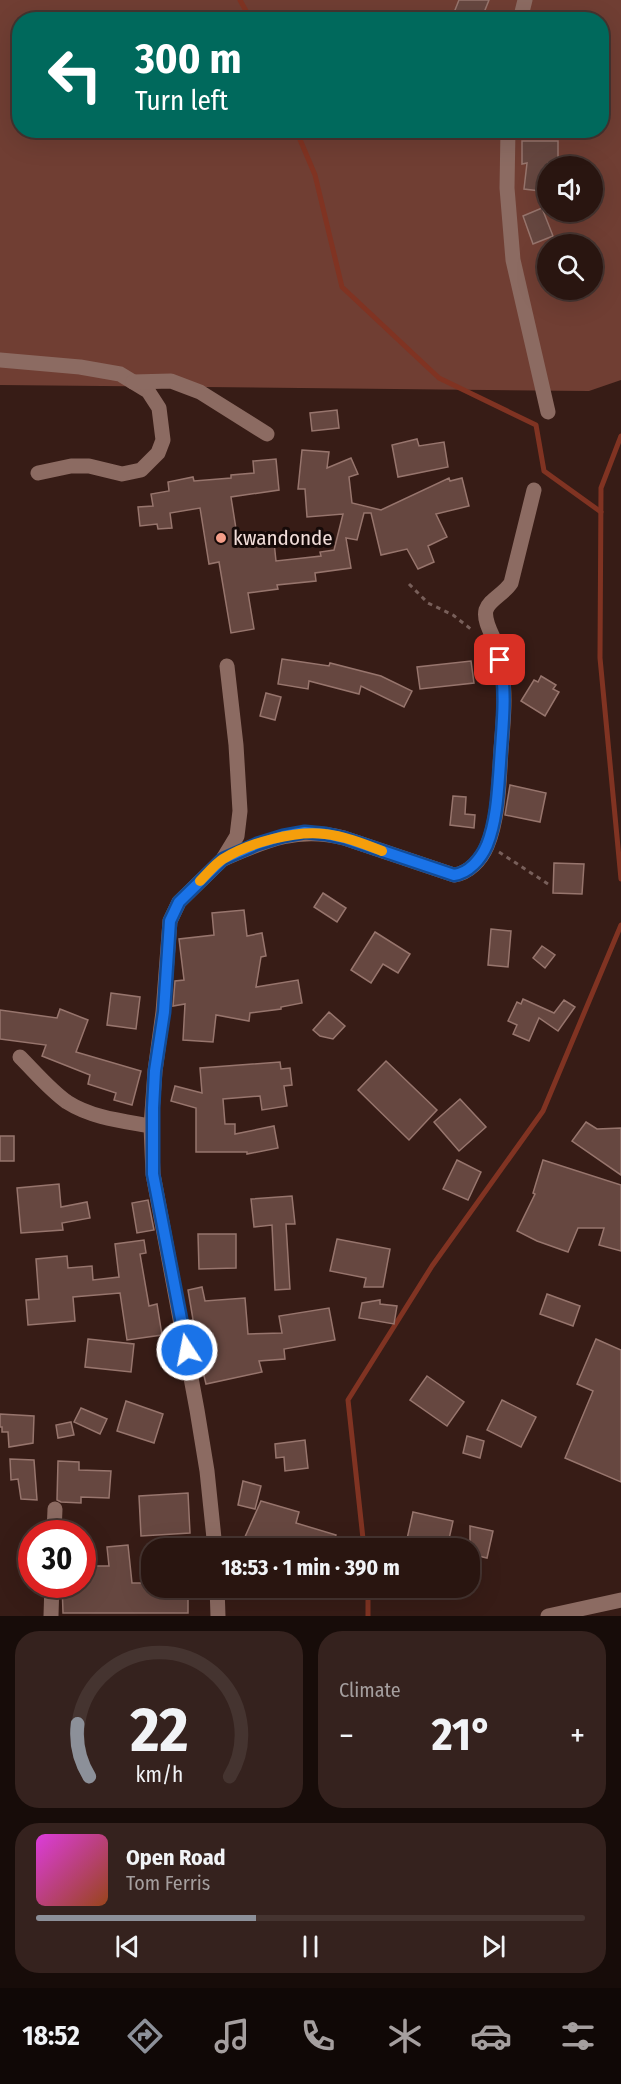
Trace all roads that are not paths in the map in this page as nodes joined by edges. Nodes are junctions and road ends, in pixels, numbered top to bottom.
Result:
1 (508, 138) edge
2 (0, 360) edge
3 (133, 382) junction
4 (548, 412) dead end
5 (267, 434) dead end
6 (38, 473) dead end
7 (534, 490) dead end
8 (227, 666) dead end
9 (223, 859) junction
10 (20, 1057) dead end
11 (152, 1126) junction
12 (55, 1509) dead end
13 (55, 1520) edge
14 (214, 1538) edge
15 (52, 1598) edge
16 (217, 1598) edge
17 (621, 1600) edge
18 (51, 1616) edge
19 (218, 1616) edge
20 (548, 1616) edge

1 - 4 street
2 - 3 street
3 - 5 street
3 - 6 street
7 - 9 street
8 - 9 street
9 - 11 street
10 - 11 street
11 - 14 street
12 - 13 street
15 - 18 street
16 - 19 street
17 - 20 street

